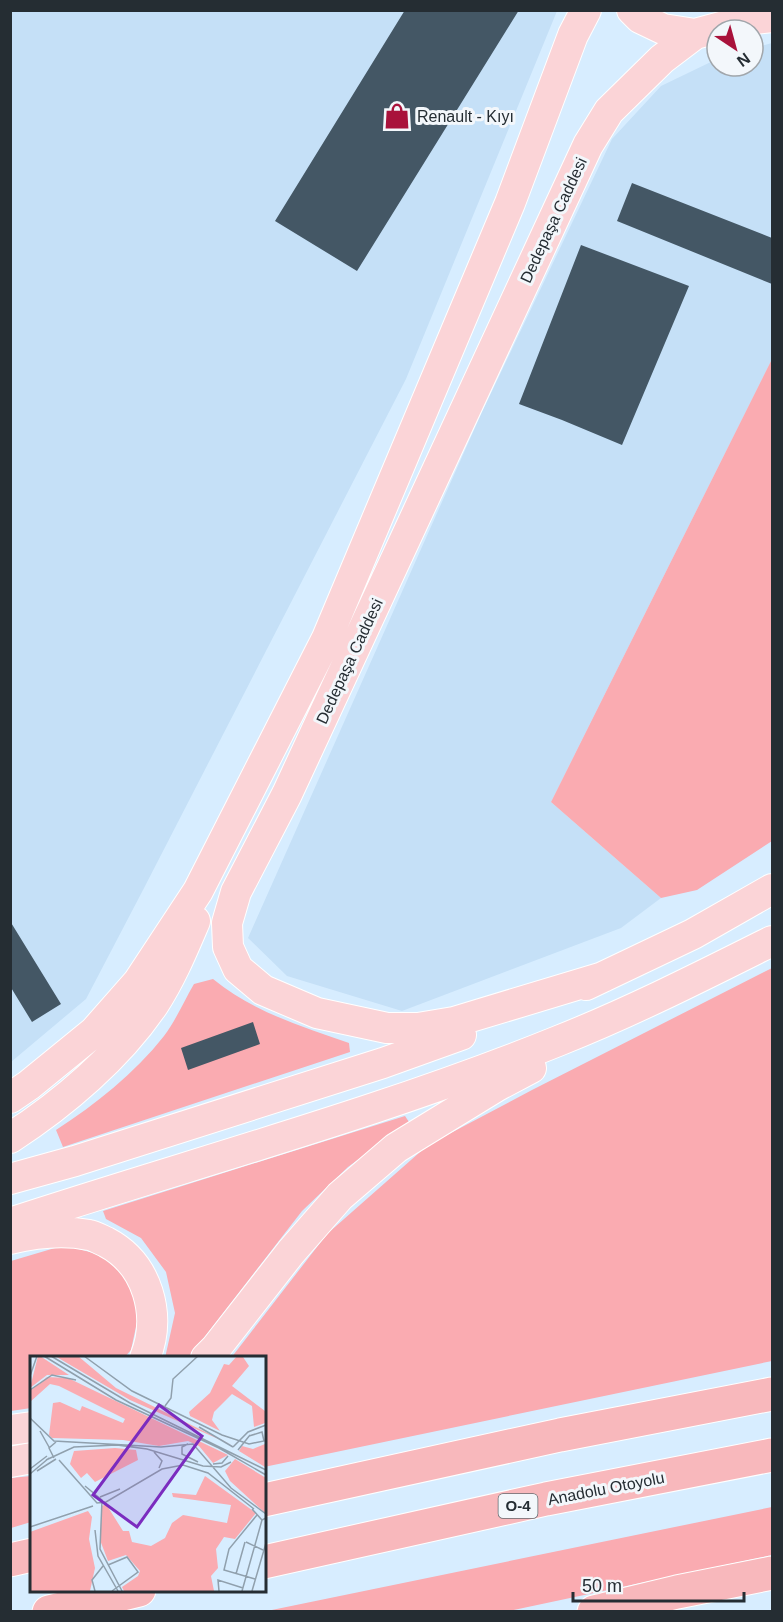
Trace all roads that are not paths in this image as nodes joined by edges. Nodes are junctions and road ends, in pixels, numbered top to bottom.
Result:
1 (586, 10) edge
2 (632, 10) edge
3 (705, 30) edge
4 (695, 34) junction
5 (254, 780) junction
6 (772, 889) edge
7 (772, 941) edge
8 (603, 977) junction
9 (10, 1098) edge
10 (10, 1138) edge
11 (10, 1179) edge
12 (10, 1223) edge
13 (10, 1239) edge
14 (145, 1356) edge
15 (208, 1356) edge
16 (772, 1394) edge
17 (30, 1427) edge
18 (10, 1430) edge
19 (772, 1455) edge
20 (30, 1458) edge
21 (10, 1462) edge
22 (266, 1500) edge
23 (30, 1555) edge
24 (10, 1560) edge
25 (266, 1562) edge
26 (772, 1573) edge
27 (131, 1592) edge
28 (49, 1611) edge
29 (594, 1611) edge

1 - 5 main road, Dedepaşa Caddesi
2 - 4 main road
3 - 4 main road
4 - 8 main road, Dedepaşa Caddesi
5 - 9 main road, Dedepaşa Caddesi
5 - 10 main road
6 - 8 main road
7 - 12 main road
7 - 15 main road
8 - 11 main road
13 - 14 main road
16 - 22 highway
17 - 18 main road
19 - 25 highway, Anadolu Otoyolu / O-4
20 - 21 main road
23 - 24 highway
26 - 29 highway
27 - 28 highway

